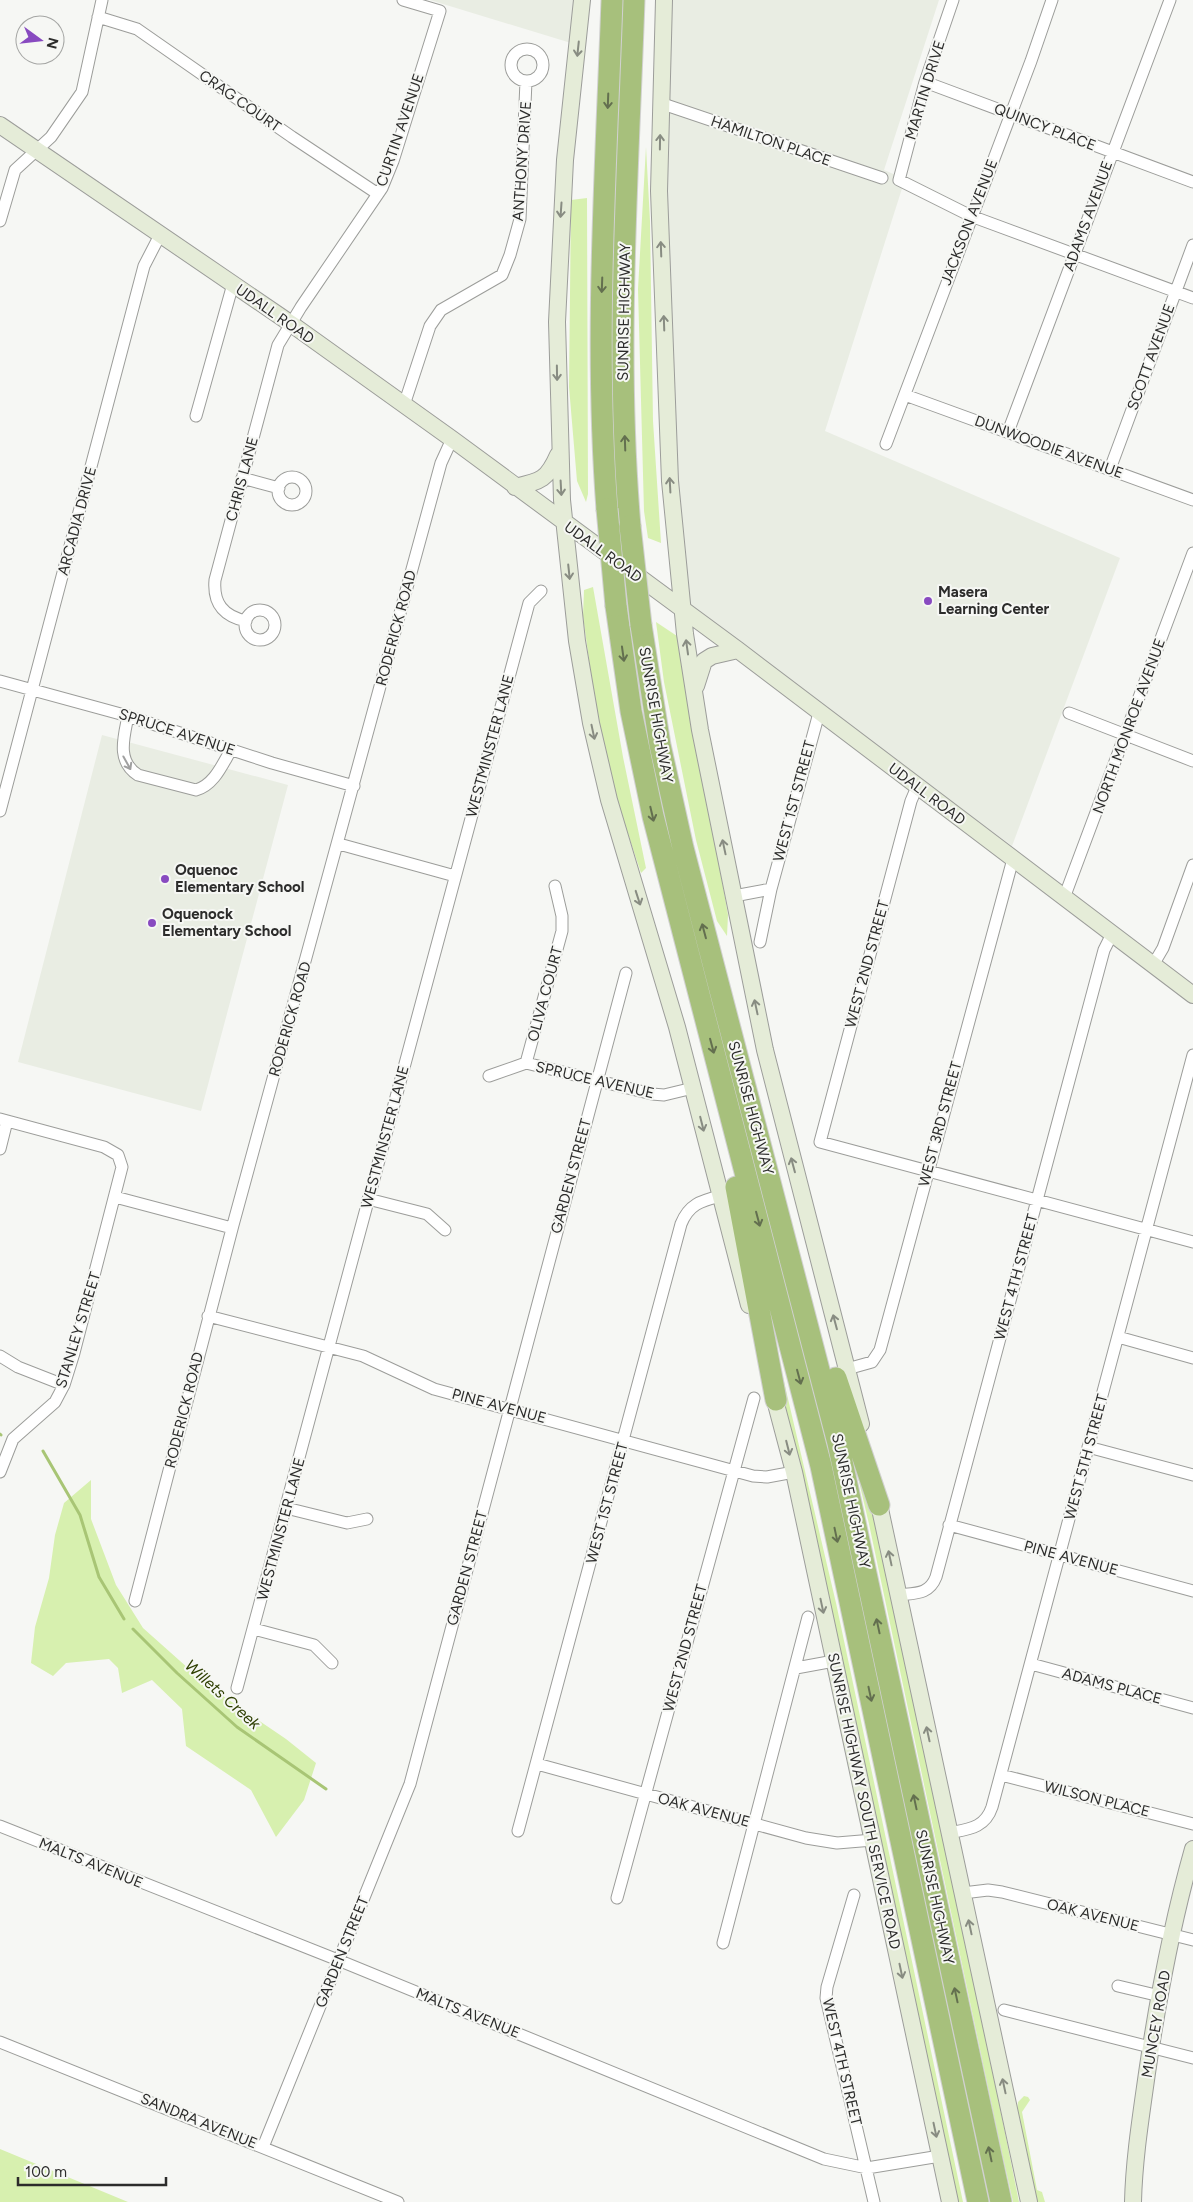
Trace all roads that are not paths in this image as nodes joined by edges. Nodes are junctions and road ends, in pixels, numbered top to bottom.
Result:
1 (102, 0) edge
2 (402, 0) edge
3 (582, 0) edge
4 (612, 0) edge
5 (634, 0) edge
6 (649, 0) edge
7 (664, 0) edge
8 (953, 0) edge
9 (1052, 0) edge
10 (1170, 0) edge
11 (98, 17) junction
12 (526, 81) dead end
13 (925, 82) junction
14 (660, 103) junction
15 (1011, 114) junction
16 (0, 125) edge
17 (629, 138) junction
18 (36, 150) junction
19 (1112, 152) junction
20 (882, 178) dead end
21 (1193, 182) edge
22 (378, 194) junction
23 (971, 216) junction
24 (0, 221) edge
25 (160, 234) junction
26 (1193, 245) edge
27 (1075, 254) junction
28 (233, 284) junction
29 (1175, 292) junction
30 (1193, 298) edge
31 (290, 323) junction
32 (905, 395) junction
33 (404, 405) junction
34 (196, 416) dead end
35 (1008, 432) junction
36 (452, 439) junction
37 (886, 444) dead end
38 (559, 453) junction
39 (1110, 469) junction
40 (242, 478) junction
41 (515, 487) junction
42 (278, 488) dead end
43 (1193, 500) edge
44 (564, 523) junction
45 (1193, 554) edge
46 (541, 591) dead end
47 (682, 609) junction
48 (246, 622) dead end
49 (738, 650) junction
50 (0, 681) edge
51 (33, 690) junction
52 (694, 695) junction
53 (819, 713) junction
54 (1069, 713) dead end
55 (128, 716) junction
56 (1126, 736) junction
57 (231, 750) junction
58 (1193, 761) edge
59 (354, 786) junction
60 (917, 787) junction
61 (0, 811) edge
62 (338, 844) junction
63 (1012, 859) junction
64 (1193, 866) edge
65 (454, 876) junction
66 (555, 886) dead end
67 (771, 889) junction
68 (734, 896) junction
69 (1064, 898) junction
70 (1112, 934) junction
71 (760, 942) dead end
72 (1153, 965) junction
73 (626, 973) dead end
74 (1193, 996) edge
75 (1193, 1055) edge
76 (526, 1064) junction
77 (718, 1071) junction
78 (489, 1076) dead end
79 (596, 1080) junction
80 (693, 1088) junction
81 (4, 1120) edge
82 (0, 1149) edge
83 (928, 1171) junction
84 (720, 1196) junction
85 (115, 1197) junction
86 (368, 1199) junction
87 (1037, 1200) junction
88 (232, 1228) junction
89 (1147, 1229) junction
90 (445, 1230) dead end
91 (1193, 1242) edge
92 (794, 1271) junction
93 (208, 1316) junction
94 (1118, 1337) junction
95 (330, 1347) junction
96 (0, 1356) edge
97 (1193, 1358) edge
98 (847, 1369) junction
99 (64, 1385) junction
100 (754, 1398) dead end
101 (776, 1400) junction
102 (510, 1409) junction
103 (624, 1439) junction
104 (1088, 1447) junction
105 (734, 1470) junction
106 (0, 1472) edge
107 (794, 1472) junction
108 (1193, 1475) edge
109 (879, 1505) junction
110 (286, 1508) junction
111 (367, 1519) dead end
112 (950, 1525) junction
113 (1060, 1555) junction
114 (1193, 1591) edge
115 (898, 1595) junction
116 (135, 1601) dead end
117 (808, 1617) dead end
118 (254, 1629) junction
119 (834, 1661) junction
120 (332, 1663) dead end
121 (1030, 1664) junction
122 (796, 1668) junction
123 (236, 1688) dead end
124 (1193, 1708) edge
125 (537, 1764) junction
126 (1001, 1775) junction
127 (645, 1795) junction
128 (754, 1823) junction
129 (1193, 1824) edge
130 (0, 1826) edge
131 (518, 1831) dead end
132 (949, 1832) junction
133 (873, 1840) junction
134 (1193, 1849) edge
135 (963, 1893) junction
136 (854, 1895) dead end
137 (617, 1898) dead end
138 (1172, 1935) junction
139 (1193, 1940) edge
140 (723, 1943) dead end
141 (338, 1960) junction
142 (1118, 1986) dead end
143 (1160, 1996) junction
144 (1004, 2010) dead end
145 (0, 2042) edge
146 (1151, 2046) junction
147 (1193, 2058) edge
148 (263, 2147) junction
149 (940, 2156) junction
150 (867, 2168) junction
151 (398, 2202) edge
152 (874, 2202) edge
153 (950, 2202) edge
154 (978, 2202) edge
155 (1000, 2202) edge
156 (1029, 2202) edge
157 (1133, 2202) edge

1 - 11 street
2 - 22 street, CURTIN AVENUE
3 -> 38 main road
4 -> 77 highway, SUNRISE HIGHWAY, bridge
5 - 17 highway, SUNRISE HIGHWAY
6 - 17 highway
7 - 14 main road, SUNRISE HIGHWAY
8 - 13 street, MARTIN DRIVE
9 - 15 street, JACKSON AVENUE
10 - 19 street, ADAMS AVENUE
11 - 18 street
11 - 22 street, CRAG COURT
12 - 33 street, ANTHONY DRIVE
13 - 15 street, QUINCY PLACE
13 - 23 street, MARTIN DRIVE
14 - 20 street, HAMILTON PLACE
47 -> 14 main road, SUNRISE HIGHWAY
15 - 19 street, QUINCY PLACE
15 - 23 street, JACKSON AVENUE
16 - 18 main road, UDALL ROAD
92 -> 17 highway, SUNRISE HIGHWAY, bridge
18 - 24 street
18 - 25 main road, UDALL ROAD
19 - 21 street, QUINCY PLACE
19 - 27 street, ADAMS AVENUE
22 - 31 street, CURTIN AVENUE
23 - 27 street
23 - 32 street, JACKSON AVENUE
25 - 28 main road, UDALL ROAD
25 - 51 street, ARCADIA DRIVE
26 - 29 street, SCOTT AVENUE
27 - 29 street
27 - 35 street, ADAMS AVENUE
28 - 31 main road, UDALL ROAD
28 - 34 street
29 - 30 street
29 - 39 street, SCOTT AVENUE
31 - 33 main road, UDALL ROAD
31 - 40 street, CHRIS LANE
32 - 35 street, DUNWOODIE AVENUE
32 - 37 street, JACKSON AVENUE
33 - 36 main road, UDALL ROAD
35 - 39 street, DUNWOODIE AVENUE
36 - 41 main road, UDALL ROAD
36 - 59 street, RODERICK ROAD
38 - 41 main road
38 -> 44 main road
39 - 43 street, DUNWOODIE AVENUE
40 - 42 street
40 - 48 street, CHRIS LANE
41 - 44 main road, UDALL ROAD
44 - 47 main road, UDALL ROAD
44 -> 80 main road
45 - 56 street, NORTH MONROE AVENUE
46 - 65 street, WESTMINSTER LANE
47 - 49 main road, UDALL ROAD
52 -> 47 main road, SUNRISE HIGHWAY
49 - 52 main road
49 - 53 main road, UDALL ROAD
50 - 51 street, SPRUCE AVENUE
51 - 55 street, SPRUCE AVENUE
51 - 61 street, ARCADIA DRIVE
68 -> 52 main road, SUNRISE HIGHWAY
53 - 60 main road, UDALL ROAD
53 - 67 street, WEST 1ST STREET
54 - 56 street
55 - 57 street, SPRUCE AVENUE
55 -> 57 street
56 - 58 street
56 - 69 street, NORTH MONROE AVENUE
57 - 59 street, SPRUCE AVENUE
59 - 62 street, RODERICK ROAD
60 - 63 main road, UDALL ROAD
60 - 83 street, WEST 2ND STREET
62 - 65 street
62 - 88 street, RODERICK ROAD
63 - 69 main road, UDALL ROAD
63 - 83 street, WEST 3RD STREET
64 - 72 street
65 - 86 street, WESTMINSTER LANE
66 - 76 street, OLIVA COURT
67 - 68 street
67 - 71 street, WEST 1ST STREET
98 -> 68 main road, SUNRISE HIGHWAY
69 - 70 main road, UDALL ROAD
70 - 72 main road, UDALL ROAD
70 - 87 street, WEST 4TH STREET
72 - 74 main road, UDALL ROAD
73 - 79 street, GARDEN STREET
75 - 89 street, WEST 5TH STREET
76 - 78 street
76 - 79 street, SPRUCE AVENUE
77 - 101 highway
77 -> 154 highway, SUNRISE HIGHWAY
79 - 80 street, SPRUCE AVENUE
79 - 102 street, GARDEN STREET
80 -> 84 main road
81 - 82 street
81 - 85 street
83 - 87 street
83 - 98 street, WEST 3RD STREET
84 - 101 main road
84 - 103 street, WEST 1ST STREET
85 - 88 street
85 - 99 street, STANLEY STREET
86 - 90 street
86 - 95 street, WESTMINSTER LANE
87 - 89 street
87 - 112 street, WEST 4TH STREET
88 - 93 street, RODERICK ROAD
89 - 91 street
89 - 94 street, WEST 5TH STREET
92 - 109 highway
155 -> 92 highway, SUNRISE HIGHWAY
93 - 95 street, PINE AVENUE
93 - 116 street, RODERICK ROAD
94 - 97 street
94 - 104 street, WEST 5TH STREET
95 - 102 street, PINE AVENUE
95 - 110 street, WESTMINSTER LANE
96 - 99 street
98 - 109 main road, SUNRISE HIGHWAY
99 - 106 street, STANLEY STREET
100 - 105 street, WEST 2ND STREET
101 -> 107 main road, SUNRISE HIGHWAY SOUTH SERVICE ROAD
102 - 103 street, PINE AVENUE
102 - 141 street, GARDEN STREET
103 - 105 street, PINE AVENUE
103 - 125 street, WEST 1ST STREET
104 - 108 street
104 - 113 street, WEST 5TH STREET
105 - 107 street, PINE AVENUE
105 - 127 street, WEST 2ND STREET
107 -> 119 main road, SUNRISE HIGHWAY SOUTH SERVICE ROAD
115 -> 109 main road, SUNRISE HIGHWAY
110 - 111 street
110 - 118 street, WESTMINSTER LANE
112 - 113 street, PINE AVENUE
112 - 115 street, WEST 4TH STREET
113 - 114 street, PINE AVENUE
113 - 121 street, WEST 5TH STREET
132 -> 115 main road, SUNRISE HIGHWAY
117 - 122 street
118 - 120 street
118 - 123 street, WESTMINSTER LANE
119 - 122 street
119 - 133 main road, SUNRISE HIGHWAY SOUTH SERVICE ROAD
121 - 124 street, ADAMS PLACE
121 - 126 street, WEST 5TH STREET
122 - 128 street
125 - 127 street, OAK AVENUE
125 - 131 street, WEST 1ST STREET
126 - 129 street, WILSON PLACE
126 - 132 street, WEST 5TH STREET
127 - 128 street, OAK AVENUE
127 - 137 street, WEST 2ND STREET
128 - 133 street, OAK AVENUE
128 - 140 street
130 - 141 street, MALTS AVENUE
132 - 135 main road, SUNRISE HIGHWAY
133 -> 149 main road, SUNRISE HIGHWAY SOUTH SERVICE ROAD
134 - 138 main road, MUNCEY ROAD
135 - 138 street, OAK AVENUE
156 -> 135 main road, SUNRISE HIGHWAY
136 - 150 street, WEST 4TH STREET
138 - 139 street, OAK AVENUE
138 - 143 main road, MUNCEY ROAD
141 - 148 street, GARDEN STREET
141 - 150 street, MALTS AVENUE
142 - 143 street
143 - 146 main road, MUNCEY ROAD
144 - 146 street
145 - 148 street, SANDRA AVENUE
146 - 147 street
146 - 157 main road, MUNCEY ROAD
148 - 151 street, SANDRA AVENUE
149 - 150 street, MALTS AVENUE
149 - 153 main road, SUNRISE HIGHWAY SOUTH SERVICE ROAD
150 - 152 street, WEST 4TH STREET

